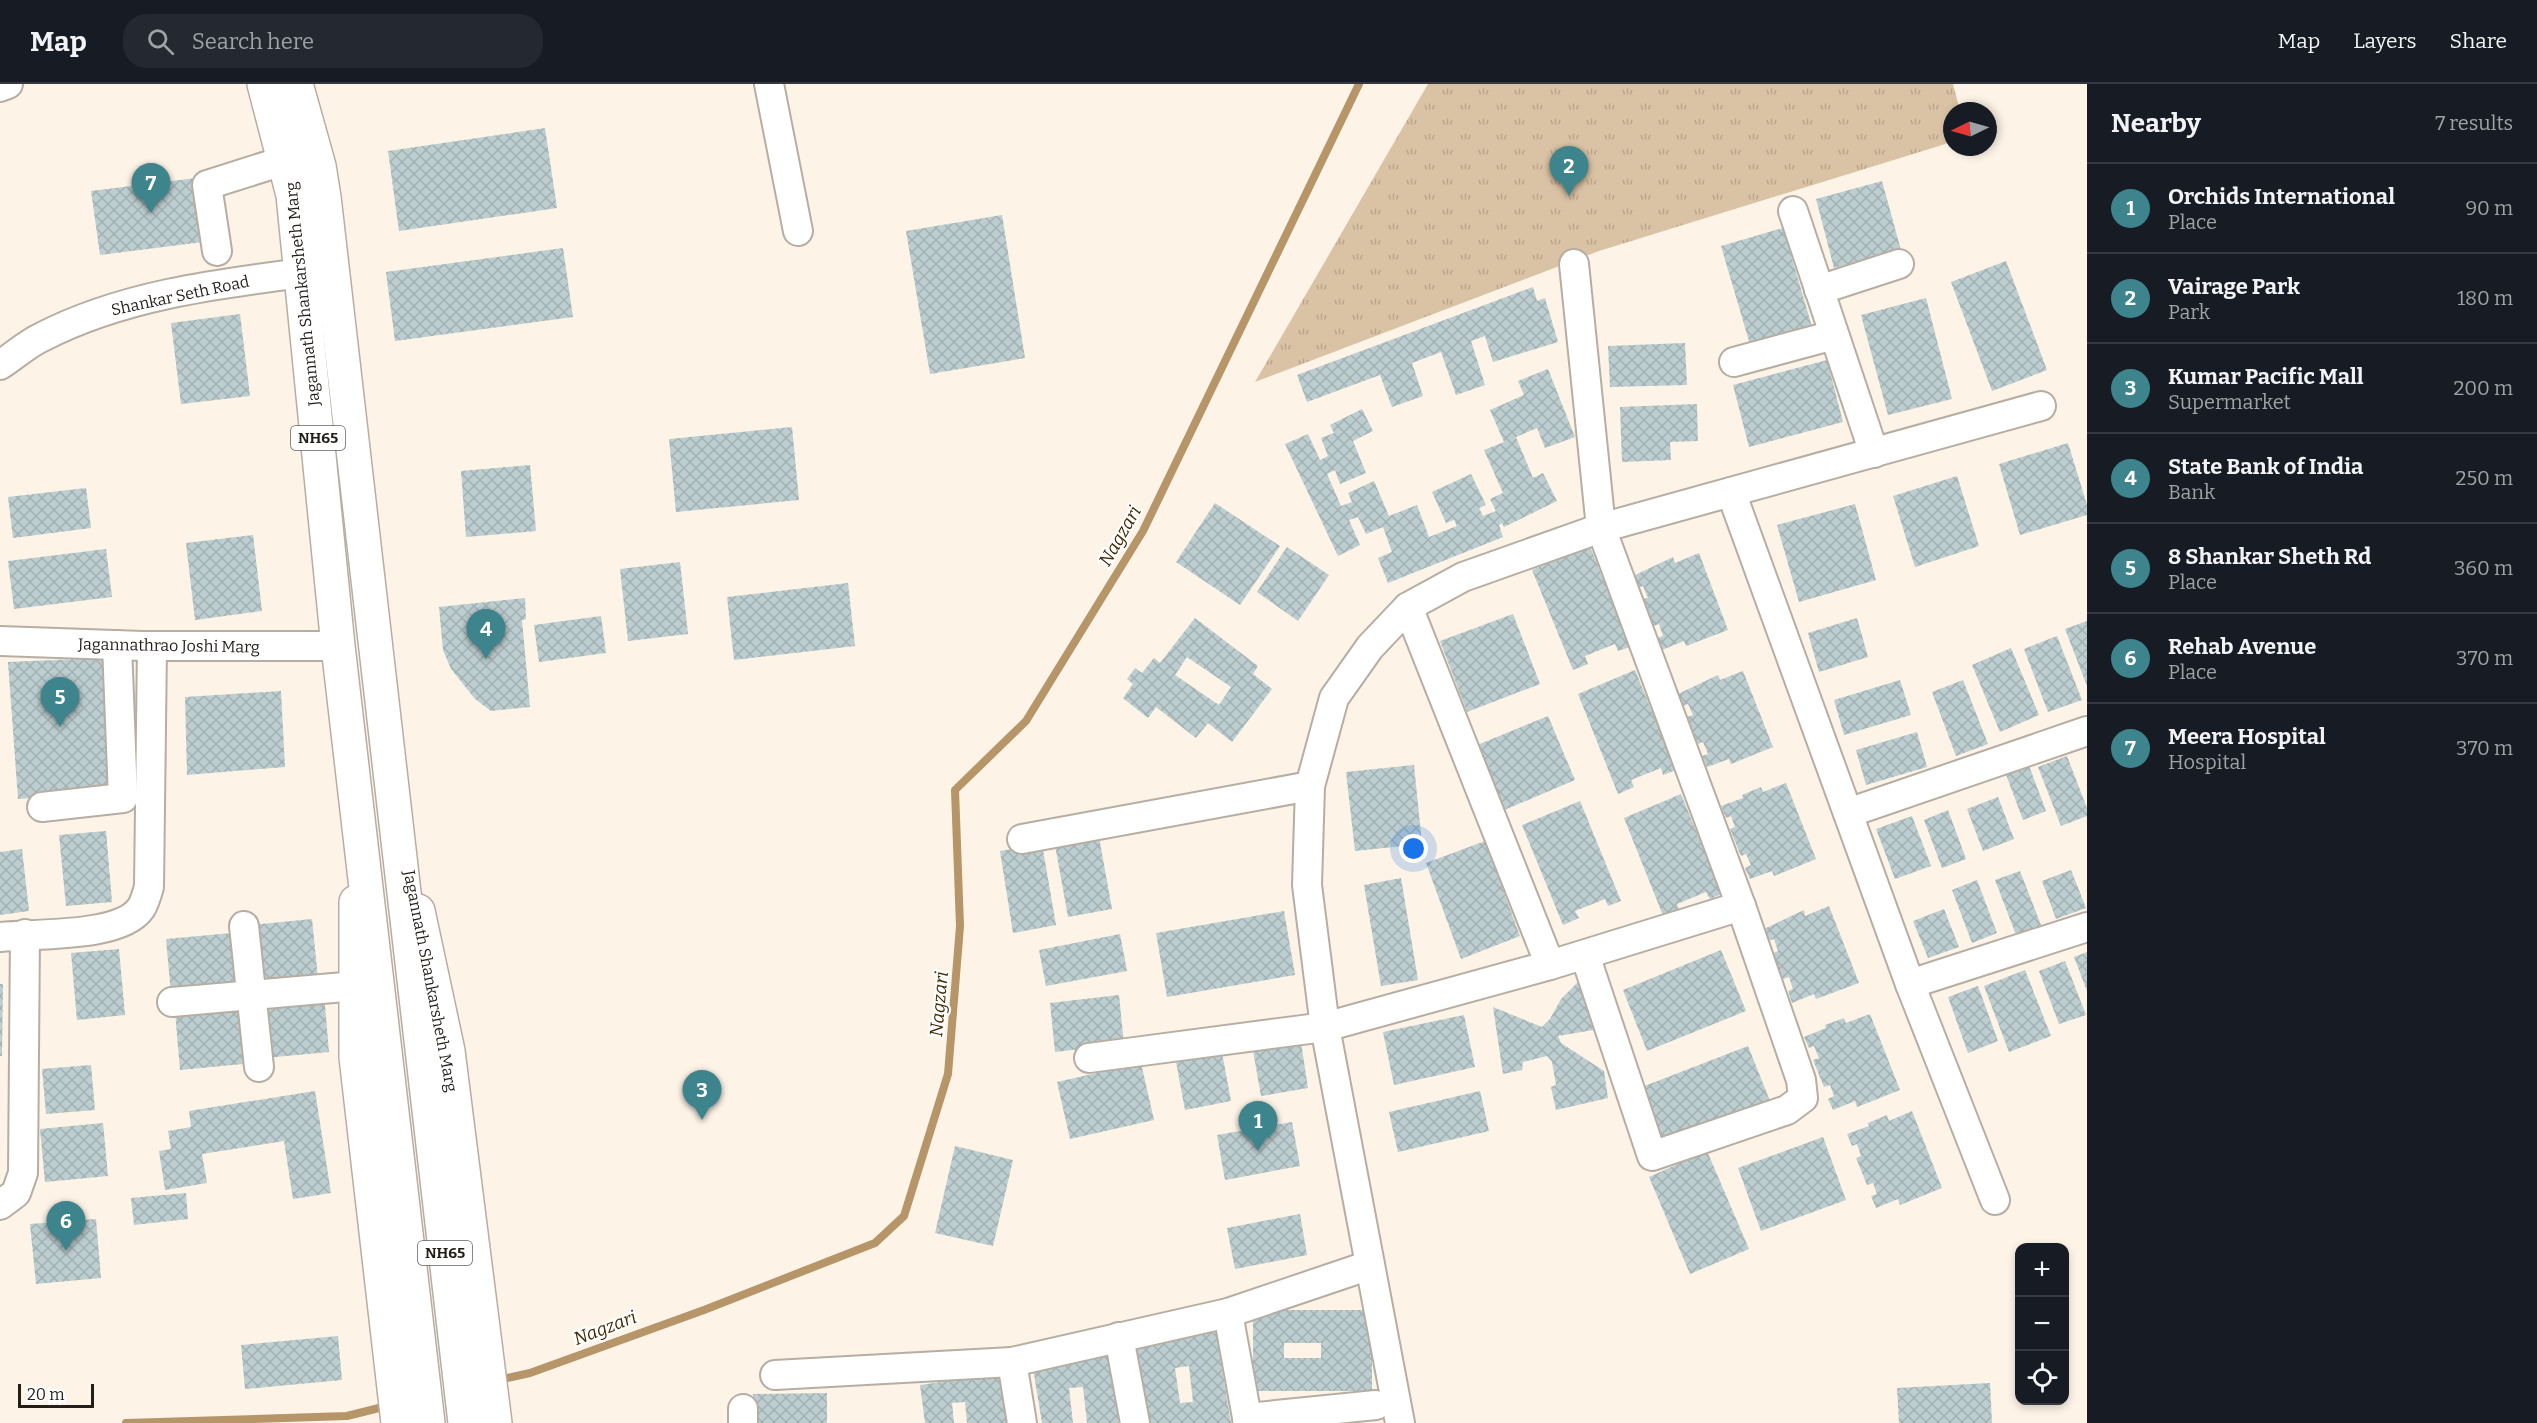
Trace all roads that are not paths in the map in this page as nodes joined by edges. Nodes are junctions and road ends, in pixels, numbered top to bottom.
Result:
1 (8, 84) edge
2 (264, 84) edge
3 (296, 84) edge
4 (769, 84) edge
5 (0, 87) edge
6 (298, 166) junction
7 (1793, 211) dead end
8 (798, 231) dead end
9 (217, 251) dead end
10 (1574, 264) dead end
11 (1899, 264) dead end
12 (302, 273) junction
13 (1819, 290) junction
14 (1834, 335) junction
15 (1734, 362) dead end
16 (0, 365) edge
17 (2041, 406) dead end
18 (1874, 453) junction
19 (1731, 492) junction
20 (1601, 528) junction
21 (1408, 607) junction
22 (0, 641) edge
23 (117, 645) junction
24 (152, 646) junction
25 (338, 646) junction
26 (2087, 731) edge
27 (1310, 786) junction
28 (391, 789) junction
29 (356, 794) junction
30 (42, 807) dead end
31 (1848, 813) junction
32 (1022, 839) dead end
33 (1742, 906) junction
34 (244, 926) dead end
35 (2087, 927) edge
36 (13, 935) edge
37 (1585, 955) junction
38 (1550, 965) junction
39 (1911, 984) junction
40 (356, 986) junction
41 (252, 995) junction
42 (172, 1002) dead end
43 (1325, 1027) junction
44 (1089, 1058) dead end
45 (259, 1067) dead end
46 (1995, 1200) dead end
47 (0, 1205) edge
48 (1370, 1265) junction
49 (1228, 1313) junction
50 (1119, 1337) junction
51 (1012, 1362) junction
52 (775, 1375) dead end
53 (1376, 1405) dead end
54 (494, 1415) edge
55 (1247, 1420) edge
56 (398, 1423) edge
57 (429, 1423) edge
58 (465, 1423) edge
59 (1022, 1423) edge
60 (1136, 1423) edge
61 (1400, 1423) edge

1 - 5 street
2 - 6 main road, Jagannath Shankarsheth Marg / NH65
3 - 6 main road, Jagannath Shankarsheth Marg / NH65
4 - 8 street
6 - 9 street
6 - 12 main road, Jagannath Shankarsheth Marg / NH65
6 - 28 main road, Jagannath Shankarsheth Marg / NH65
7 - 13 street
10 - 20 street
11 - 13 street
12 - 16 street, Shankar Seth Road
12 - 25 main road, Jagannath Shankarsheth Marg / NH65
13 - 14 street
14 - 15 street
14 - 18 street
17 - 18 street
18 - 19 street
19 - 20 street
19 - 31 street
20 - 21 street
20 - 33 street
21 - 27 street
21 - 38 street
22 - 23 street, Jagannathrao Joshi Marg
23 - 24 street, Jagannathrao Joshi Marg
23 - 30 street
24 - 25 street, Jagannathrao Joshi Marg
24 - 36 street
25 - 29 main road, Jagannath Shankarsheth Marg / NH65
26 - 31 street
27 - 32 street
27 - 43 street
28 - 54 main road, Jagannath Shankarsheth Marg
28 - 58 main road, Jagannath Shankarsheth Marg / NH65
29 - 40 main road, Jagannath Shankarsheth Marg
29 - 57 main road, Jagannath Shankarsheth Marg / NH65
31 - 39 street
33 - 37 street
33 - 37 street
34 - 41 street
35 - 39 street
36 - 47 street
37 - 38 street
38 - 43 street
39 - 46 street
40 - 41 street
40 - 56 main road, Jagannath Shankarsheth Marg
41 - 42 street
41 - 45 street
43 - 44 street
43 - 48 street
48 - 49 street
48 - 61 street
49 - 50 street
49 - 55 street
50 - 51 street
50 - 60 street
51 - 52 street
51 - 59 street
53 - 55 street

